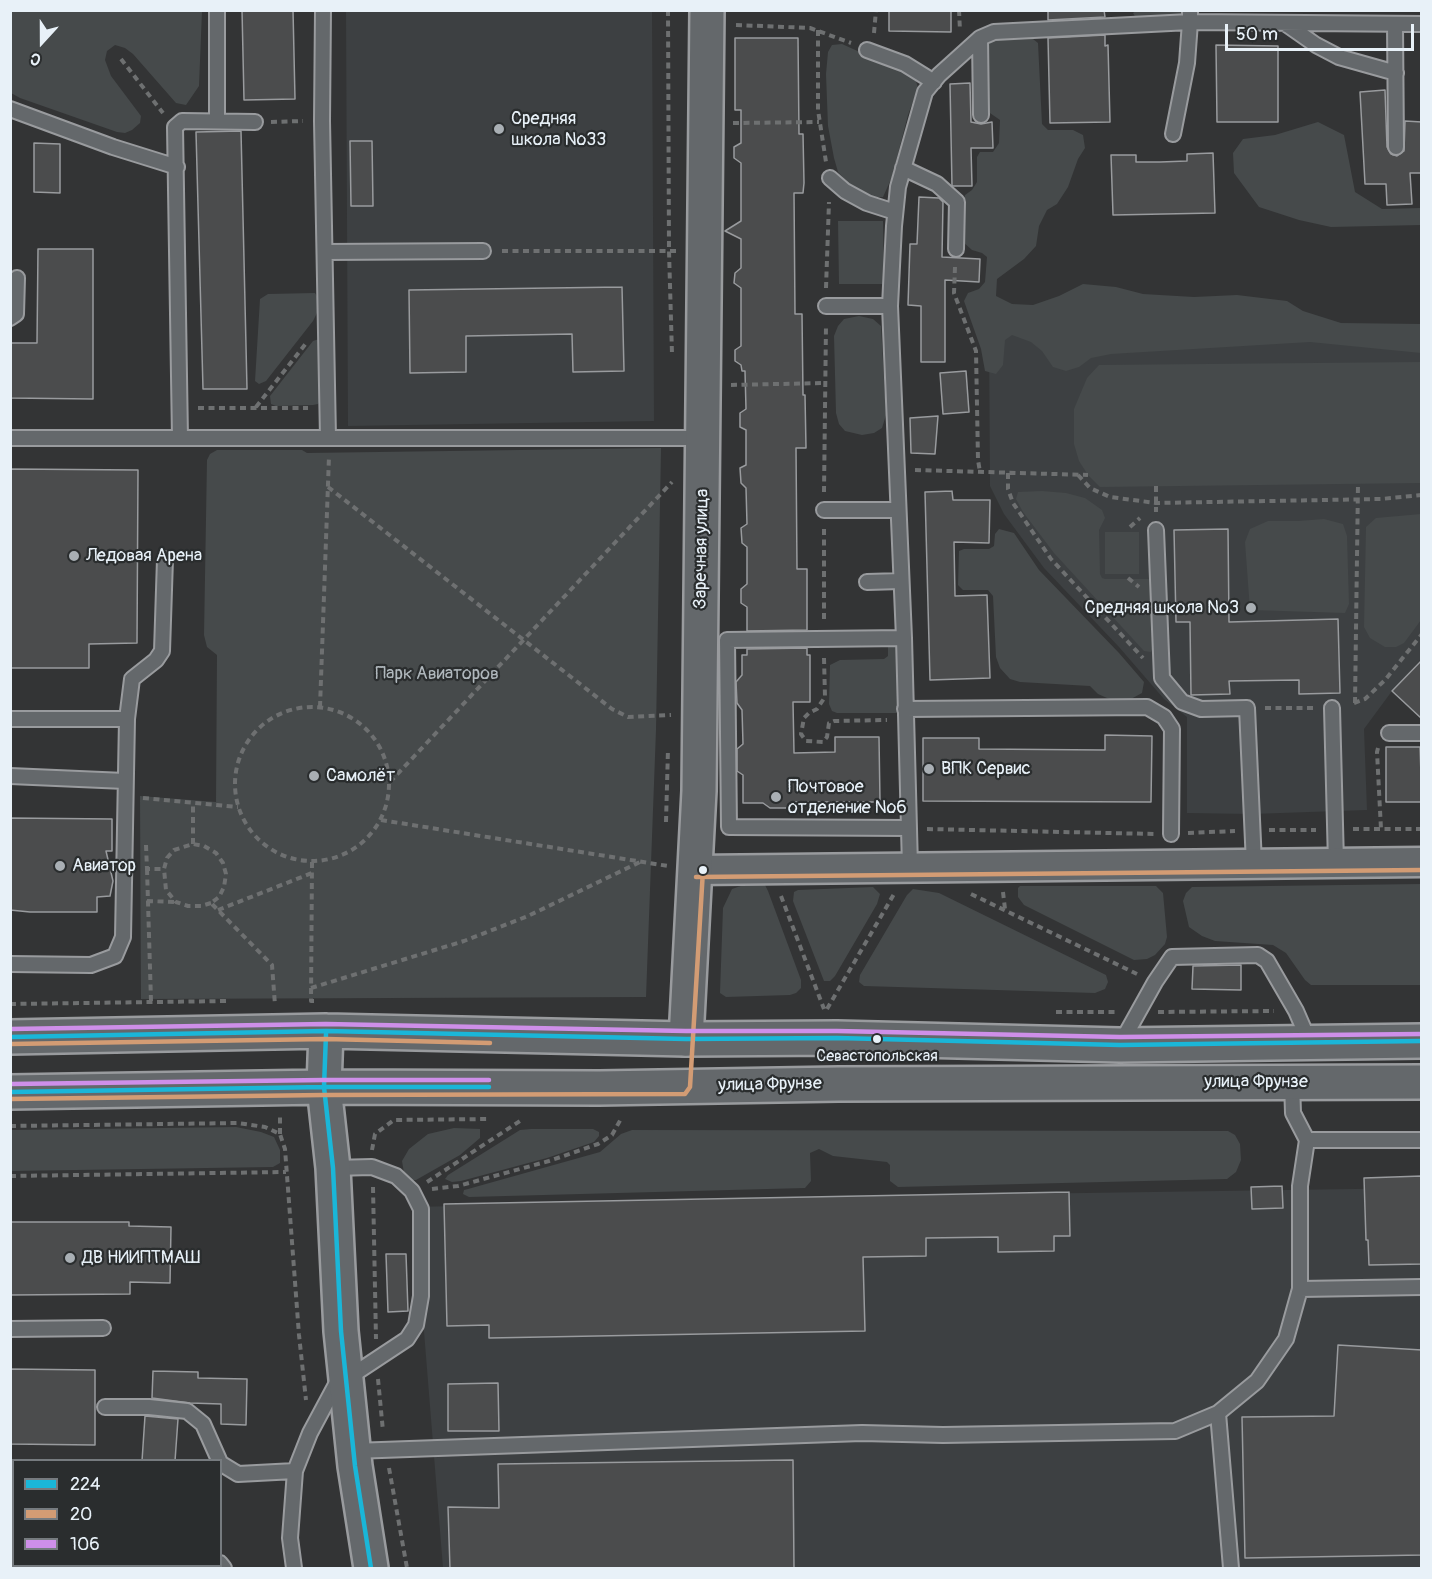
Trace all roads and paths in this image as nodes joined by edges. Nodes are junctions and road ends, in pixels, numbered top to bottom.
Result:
1 (217, 10) edge
2 (323, 10) edge
3 (668, 10) edge
4 (1190, 16) edge
5 (1355, 17) edge
6 (717, 18) edge
7 (1286, 24) junction
8 (1395, 24) junction
9 (1422, 24) edge
10 (818, 30) junction
11 (980, 38) junction
12 (867, 50) joint
13 (121, 58) dead end
14 (1396, 73) junction
15 (934, 82) junction
16 (10, 109) edge
17 (981, 115) dead end
18 (217, 120) junction
19 (322, 121) junction
20 (255, 122) joint
21 (819, 122) junction
22 (726, 123) dead end
23 (175, 127) junction
24 (1173, 134) dead end
25 (1396, 147) dead end
26 (177, 167) junction
27 (903, 168) junction
28 (830, 178) junction
29 (895, 212) junction
30 (956, 249) joint
31 (669, 250) junction
32 (483, 251) joint
33 (325, 252) junction
34 (705, 252) junction
35 (17, 278) dead end
36 (826, 306) junction
37 (890, 306) junction
38 (326, 316) junction
39 (10, 318) edge
40 (672, 356) dead end
41 (825, 383) junction
42 (727, 385) dead end
43 (180, 408) junction
44 (256, 408) junction
45 (328, 408) junction
46 (10, 438) edge
47 (180, 438) junction
48 (328, 438) junction
49 (689, 438) junction
50 (329, 454) dead end
51 (896, 470) junction
52 (980, 472) junction
53 (1008, 473) junction
54 (1078, 475) junction
55 (1088, 475) dead end
56 (672, 482) junction
57 (1358, 484) dead end
58 (1156, 486) dead end
59 (328, 487) junction
60 (672, 494) dead end
61 (1422, 495) edge
62 (1358, 498) junction
63 (1156, 503) junction
64 (824, 510) junction
65 (898, 510) junction
66 (1156, 530) joint
67 (165, 559) dead end
68 (902, 581) junction
69 (867, 582) dead end
70 (1422, 634) edge
71 (904, 638) junction
72 (523, 640) junction
73 (824, 640) junction
74 (1162, 678) junction
75 (1355, 703) junction
76 (669, 704) dead end
77 (320, 707) junction
78 (1247, 708) junction
79 (1332, 708) junction
80 (905, 714) junction
81 (684, 715) junction
82 (10, 719) edge
83 (127, 719) junction
84 (669, 727) dead end
85 (1389, 733) joint
86 (1422, 733) edge
87 (668, 738) dead end
88 (10, 776) edge
89 (125, 781) junction
90 (390, 782) junction
91 (125, 797) junction
92 (193, 803) junction
93 (238, 807) junction
94 (381, 820) junction
95 (908, 828) junction
96 (1381, 829) dead end
97 (666, 831) dead end
98 (146, 834) dead end
99 (1171, 834) dead end
100 (193, 844) junction
101 (642, 861) junction
102 (312, 862) junction
103 (1422, 862) edge
104 (1336, 863) junction
105 (1254, 864) junction
106 (664, 865) junction
107 (910, 867) junction
108 (147, 869) junction
109 (164, 869) junction
110 (696, 870) junction
111 (771, 870) junction
112 (312, 873) junction
113 (664, 876) dead end
114 (963, 891) dead end
115 (147, 901) junction
116 (176, 902) junction
117 (211, 903) junction
118 (218, 910) junction
119 (10, 964) edge
120 (1155, 982) junction
121 (311, 988) junction
122 (230, 1001) dead end
123 (263, 1001) dead end
124 (302, 1001) dead end
125 (311, 1001) junction
126 (151, 1002) junction
127 (10, 1004) edge
128 (836, 1011) dead end
129 (1296, 1011) junction
130 (279, 1012) junction
131 (1045, 1012) dead end
132 (1138, 1012) junction
133 (814, 1013) dead end
134 (825, 1013) junction
135 (325, 1016) junction
136 (10, 1037) edge
137 (686, 1039) junction
138 (1422, 1041) edge
139 (1310, 1043) junction
140 (1120, 1045) junction
141 (1292, 1082) junction
142 (1422, 1082) edge
143 (324, 1087) junction
144 (683, 1087) junction
145 (281, 1089) junction
146 (10, 1092) edge
147 (622, 1117) dead end
148 (523, 1119) dead end
149 (10, 1126) edge
150 (280, 1134) junction
151 (1307, 1140) junction
152 (1422, 1140) edge
153 (333, 1168) junction
154 (286, 1172) junction
155 (10, 1176) edge
156 (412, 1191) junction
157 (374, 1234) dead end
158 (1422, 1287) edge
159 (1300, 1289) junction
160 (103, 1328) dead end
161 (10, 1329) edge
162 (376, 1361) junction
163 (345, 1373) junction
164 (105, 1407) dead end
165 (1218, 1413) junction
166 (310, 1433) junction
167 (353, 1451) junction
168 (219, 1459) edge
169 (222, 1463) edge
170 (295, 1471) junction
171 (288, 1567) edge
172 (371, 1569) edge
173 (1231, 1569) edge

1 - 18 lane
2 - 19 lane
3 - 31 path
4 - 7 lane
4 - 11 lane
4 - 24 lane
5 - 7 lane
5 - 8 lane
6 - 10 path
6 - 34 main road, Заречная улица
7 - 14 lane
8 - 9 lane
8 - 14 lane
10 - 12 path
10 - 21 path
11 - 15 lane
11 - 17 lane
12 - 15 lane
13 - 23 path
14 - 25 lane
15 - 27 lane
16 - 26 lane
18 - 20 lane
18 - 23 lane
19 - 20 path
19 - 33 lane
21 - 22 path
21 - 28 path
23 - 26 lane
26 - 43 lane
27 - 29 lane
27 - 30 lane
28 - 29 lane
28 - 36 path
29 - 37 lane
30 - 52 path
31 - 32 path
31 - 34 path
31 - 40 path
32 - 33 lane
33 - 38 lane
34 - 49 main road, Заречная улица
35 - 39 lane
36 - 37 lane
36 - 41 path
37 - 51 lane
38 - 44 path
38 - 45 lane
41 - 42 path
41 - 64 path
43 - 44 path
43 - 47 lane
44 - 45 path
45 - 48 lane
46 - 47 lane
47 - 48 lane
48 - 49 lane
49 - 56 path
49 - 81 main road, Заречная улица
50 - 59 path
51 - 52 path
51 - 65 lane
52 - 53 path
53 - 54 path
53 - 74 path
54 - 55 path
54 - 63 path
56 - 60 path
56 - 72 path
57 - 62 path
58 - 63 path
59 - 72 path
59 - 77 path
61 - 62 path
62 - 63 path
62 - 75 path
63 - 66 path
64 - 65 lane
64 - 73 path
65 - 68 lane
66 - 74 lane
67 - 83 lane
68 - 69 lane
68 - 71 lane
70 - 75 path
71 - 73 lane
71 - 80 lane
72 - 81 path
72 - 90 path
73 - 80 path
73 - 95 lane
74 - 78 lane
75 - 79 path
76 - 81 path
77 - 90 path
77 - 93 path
78 - 79 path
78 - 105 lane
79 - 104 lane
80 - 95 lane
80 - 99 lane
81 - 84 path
81 - 110 main road, Заречная улица
82 - 83 lane
83 - 89 lane
85 - 86 lane
85 - 96 path
87 - 97 path
88 - 89 lane
89 - 91 lane
90 - 94 path
91 - 92 path
91 - 119 lane
92 - 93 path
92 - 100 path
93 - 102 path
94 - 101 path
94 - 102 path
95 - 107 lane
98 - 108 path
100 - 109 path
100 - 117 path
101 - 106 path
101 - 121 path
102 - 112 path
103 - 104 street
104 - 105 street
105 - 107 street
106 - 110 path
106 - 113 path
107 - 111 street
107 - 134 path
108 - 109 path
108 - 115 path
109 - 116 path
110 - 111 street
110 - 137 main road, Заречная улица
111 - 134 path
112 - 118 path
112 - 121 path
114 - 120 path
115 - 116 path
115 - 126 path
116 - 117 path
117 - 118 path
118 - 130 path
120 - 129 lane
120 - 132 lane
121 - 125 path
122 - 126 path
123 - 130 path
124 - 125 path
125 - 135 path
126 - 127 path
128 - 134 path
129 - 132 path
129 - 139 lane
130 - 135 main road
130 - 136 main road
131 - 132 path
132 - 140 lane
133 - 134 path
135 - 137 main road
135 - 143 main road
137 - 140 main road
137 - 144 main road, Заречная улица
138 - 139 main road
139 - 140 main road
141 - 142 main road, улица Фрунзе
141 - 144 main road, улица Фрунзе
141 - 151 lane
143 - 144 main road, улица Фрунзе
143 - 145 main road, улица Фрунзе
143 - 153 main road
145 - 146 main road, улица Фрунзе
145 - 150 path
147 - 156 path
148 - 156 path
149 - 150 path
150 - 154 path
151 - 152 lane
151 - 159 lane
153 - 156 lane
153 - 163 main road
154 - 155 path
154 - 166 path
156 - 162 lane
157 - 162 path
158 - 159 lane
159 - 165 lane
160 - 161 lane
162 - 163 lane
163 - 166 lane
163 - 167 main road
164 - 168 lane
165 - 167 lane
165 - 173 lane
166 - 170 lane
167 - 172 main road
169 - 170 lane
170 - 171 lane

